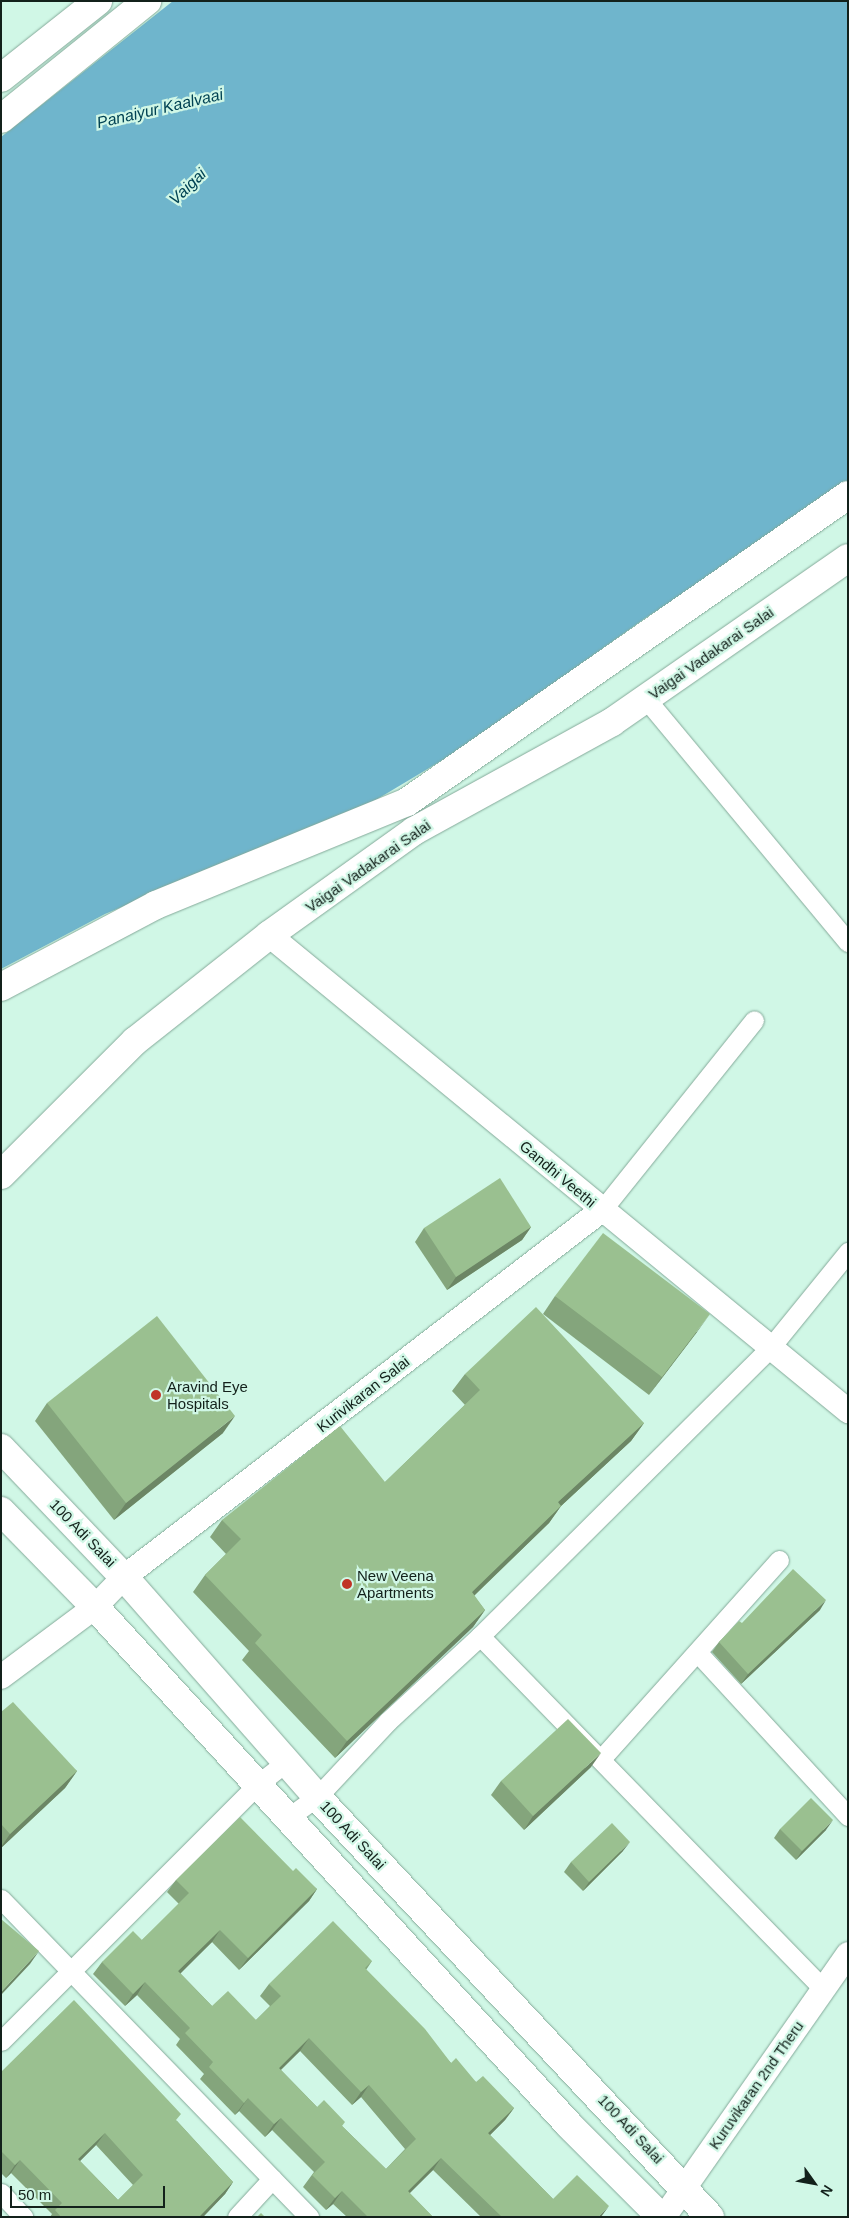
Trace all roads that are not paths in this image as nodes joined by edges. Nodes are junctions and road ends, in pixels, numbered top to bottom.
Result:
1 (98, 1) edge
2 (147, 1) edge
3 (1, 78) edge
4 (1, 119) edge
5 (848, 495) edge
6 (848, 558) edge
7 (646, 698) junction
8 (269, 935) junction
9 (848, 942) edge
10 (1, 987) edge
11 (754, 1020) dead end
12 (1, 1175) edge
13 (602, 1210) junction
14 (848, 1252) edge
15 (770, 1348) junction
16 (848, 1411) edge
17 (1, 1448) edge
18 (1, 1511) edge
19 (780, 1560) dead end
20 (124, 1577) junction
21 (95, 1606) junction
22 (480, 1636) junction
23 (698, 1653) junction
24 (1, 1677) edge
25 (602, 1759) junction
26 (286, 1762) junction
27 (258, 1784) junction
28 (317, 1797) junction
29 (848, 1816) edge
30 (288, 1817) junction
31 (1, 1899) edge
32 (848, 1954) edge
33 (71, 1968) junction
34 (823, 1989) junction
35 (1, 2041) edge
36 (272, 2179) junction
37 (684, 2188) junction
38 (1, 2193) edge
39 (23, 2217) edge
40 (237, 2217) edge
41 (309, 2217) edge
42 (662, 2217) edge
43 (710, 2217) edge

1 - 3 main road
2 - 4 main road
5 - 10 main road, Vaigai Vadakarai Salai
6 - 7 main road, Vaigai Vadakarai Salai
7 - 8 main road, Vaigai Vadakarai Salai
7 - 9 street
8 - 12 main road, Vaigai Vadakarai Salai
8 - 13 street, Gandhi Veethi
11 - 13 street
13 - 15 street, Gandhi Veethi
13 - 20 street, Kurivikaran Salai
14 - 15 street
15 - 16 street, Gandhi Veethi
15 - 22 street
17 - 20 main road, 100 Adi Salai
18 - 21 main road
19 - 23 street
20 - 21 street, Kurivikaran Salai
20 - 26 main road, 100 Adi Salai
21 - 24 street, Kurivikaran Salai
21 - 27 main road
22 - 25 street
22 - 28 street
23 - 25 street
23 - 29 street
25 - 34 street
26 - 27 street
26 - 28 main road, 100 Adi Salai
27 - 30 main road
27 - 33 street
28 - 30 street
28 - 37 main road, 100 Adi Salai
30 - 42 main road
31 - 33 street
32 - 34 street, Kuruvikaran 2nd Theru
33 - 35 street
33 - 36 street
34 - 37 street, Kuruvikaran 2nd Theru
36 - 40 street
36 - 41 street
37 - 42 street, Kuruvikaran 2nd Theru
37 - 43 main road, 100 Adi Salai
38 - 39 street

